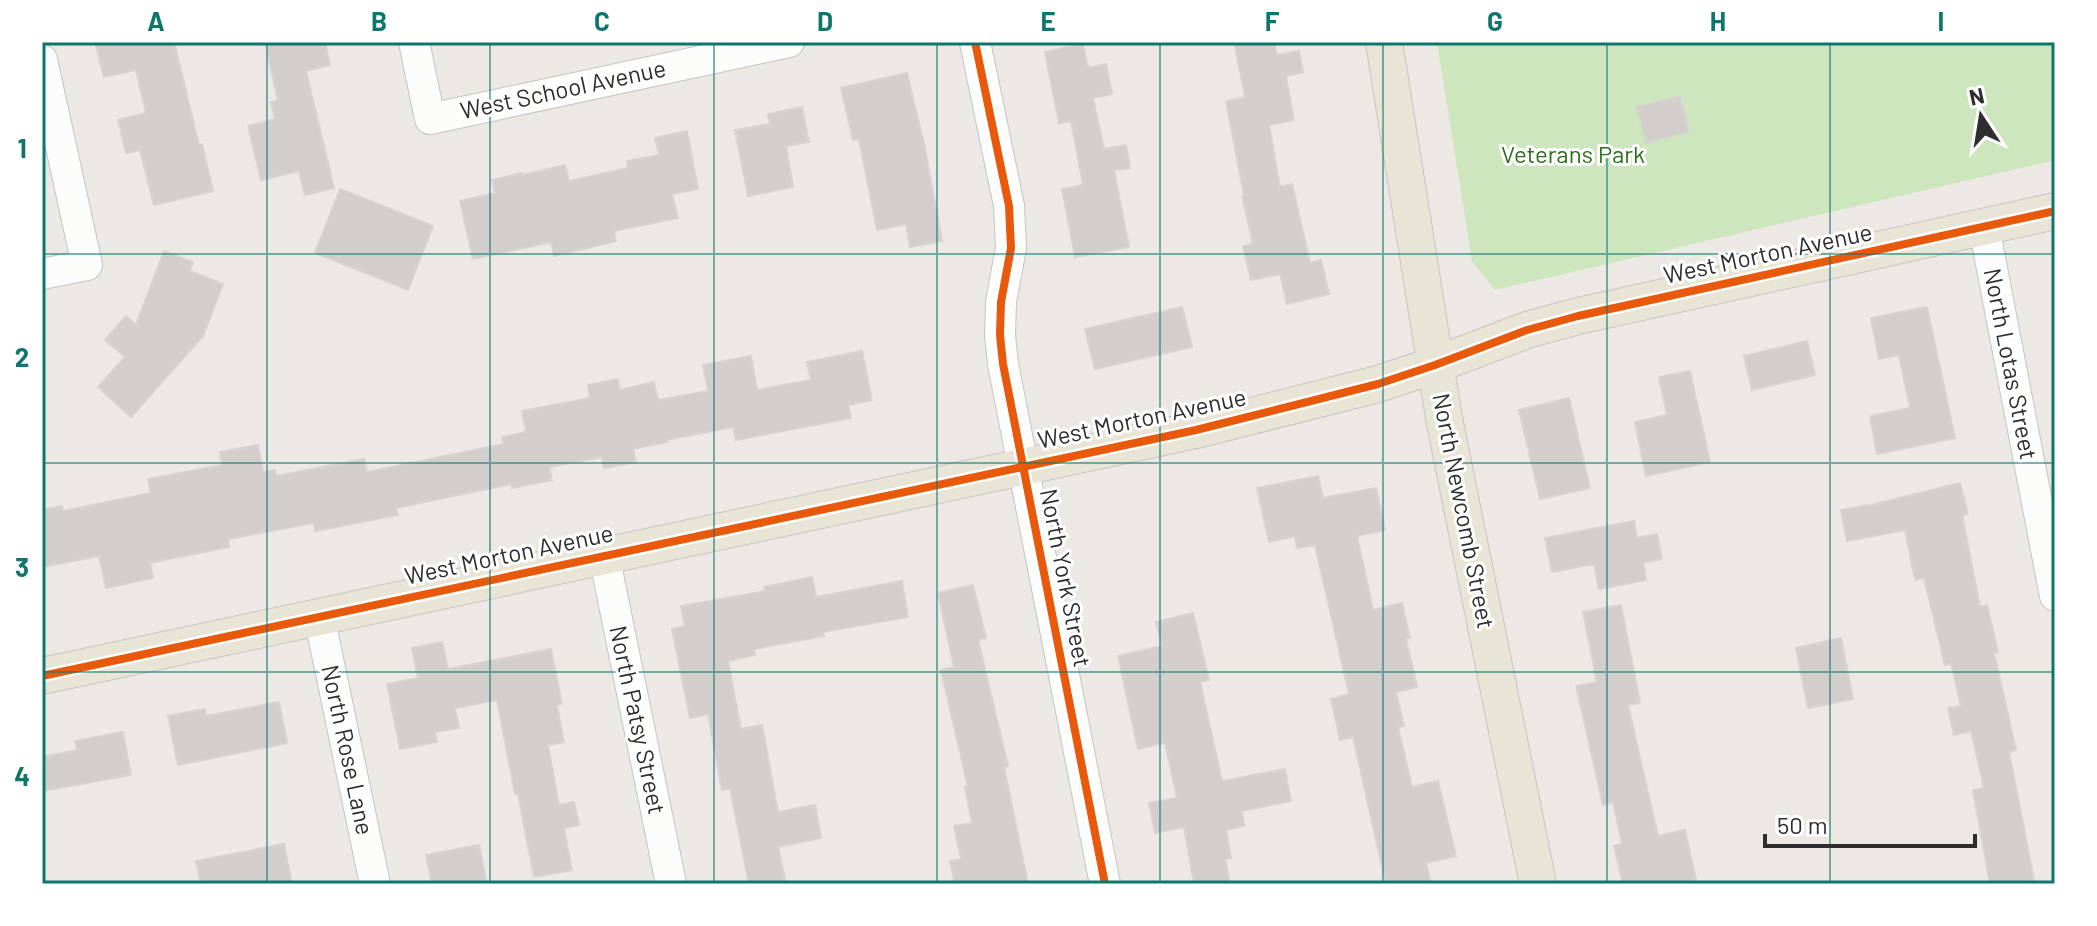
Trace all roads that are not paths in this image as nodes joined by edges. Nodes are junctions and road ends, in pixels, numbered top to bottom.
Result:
1 (414, 42) edge
2 (789, 42) edge
3 (975, 42) edge
4 (1384, 42) edge
5 (42, 60) edge
6 (2055, 211) edge
7 (1984, 227) junction
8 (42, 274) edge
9 (1435, 365) junction
10 (1023, 466) junction
11 (604, 555) junction
12 (2055, 596) edge
13 (319, 616) junction
14 (42, 676) edge
15 (375, 884) edge
16 (671, 884) edge
17 (1105, 884) edge
18 (1538, 884) edge

1 - 2 street, West School Avenue
3 - 10 street, North York Street
4 - 9 main road, North Newcomb Street
5 - 8 street
6 - 7 main road, West Morton Avenue
7 - 9 main road, West Morton Avenue
7 - 12 street, North Lotas Street
9 - 10 main road, West Morton Avenue
9 - 18 main road, North Newcomb Street
10 - 11 main road, West Morton Avenue
10 - 17 street, North York Street
11 - 13 main road, West Morton Avenue
11 - 16 street, North Patsy Street
13 - 14 main road, West Morton Avenue
13 - 15 street, North Rose Lane

